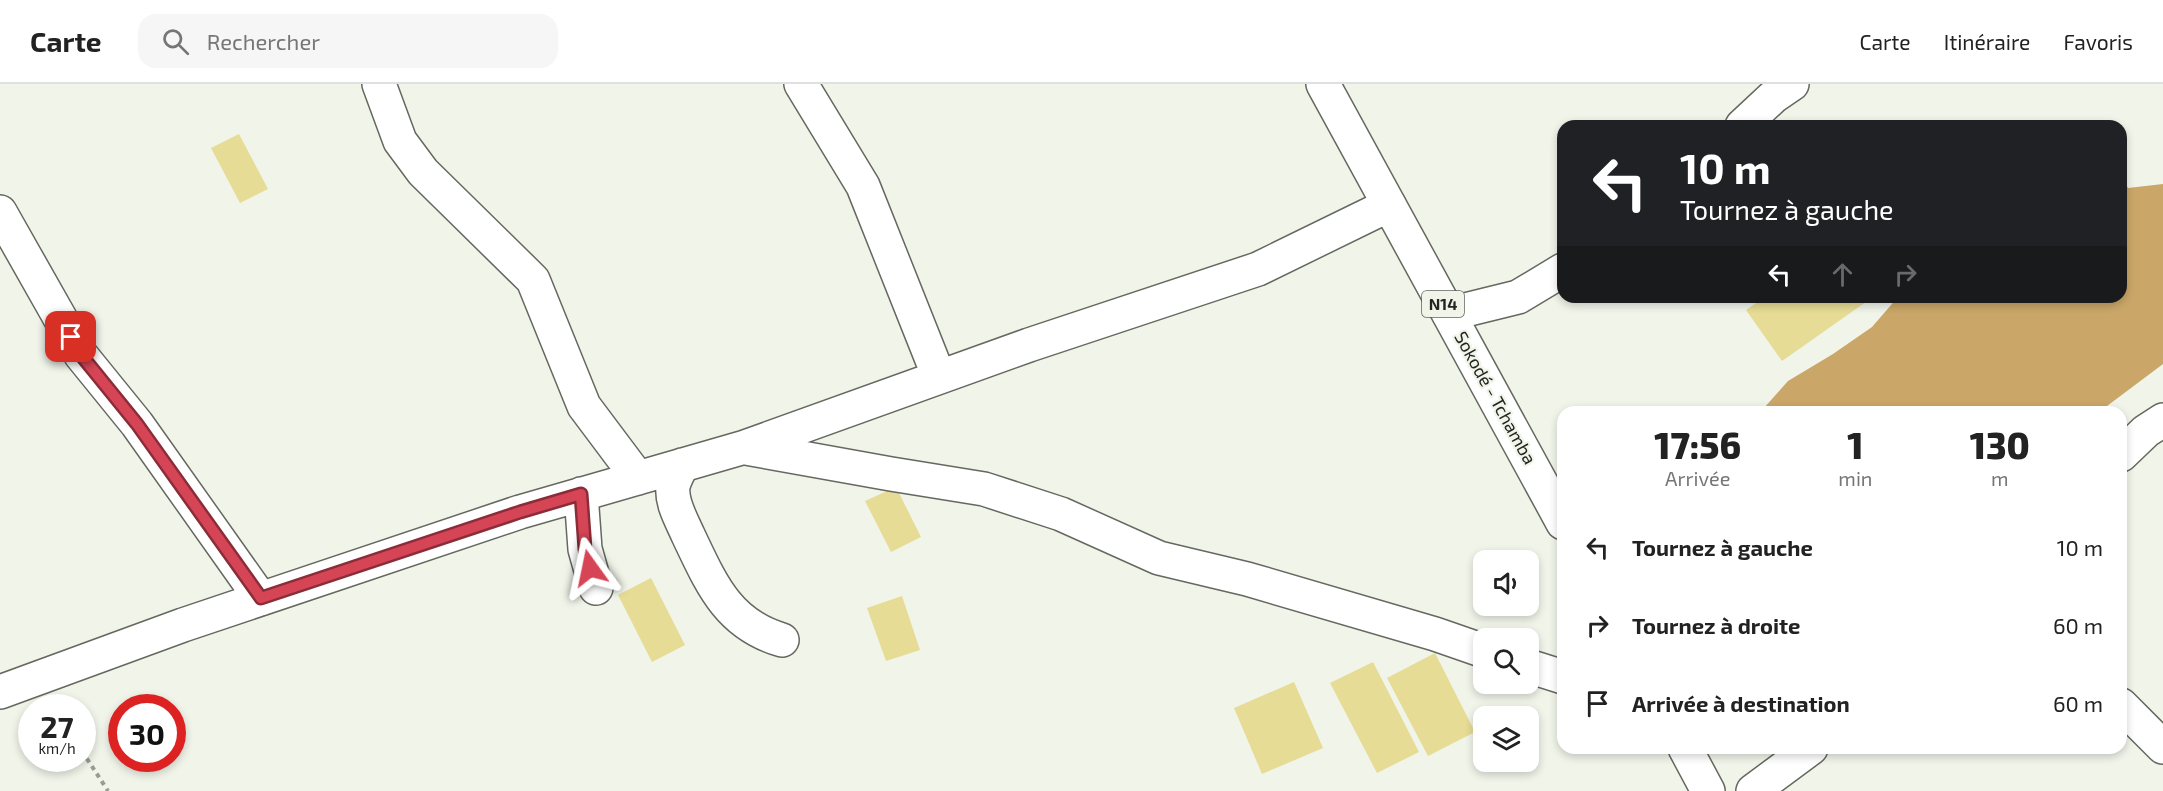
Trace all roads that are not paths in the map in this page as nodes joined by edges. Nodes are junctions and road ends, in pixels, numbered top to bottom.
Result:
1 (380, 84) edge
2 (801, 84) edge
3 (1323, 84) edge
4 (1782, 88) edge
5 (1748, 120) edge
6 (1389, 204) junction
7 (0, 212) edge
8 (1557, 274) edge
9 (1449, 314) junction
10 (939, 377) junction
11 (2163, 420) edge
12 (745, 447) junction
13 (2127, 449) edge
14 (682, 465) junction
15 (639, 478) junction
16 (581, 494) junction
17 (1557, 512) edge
18 (596, 588) dead end
19 (261, 598) junction
20 (783, 640) dead end
21 (1473, 647) edge
22 (1539, 669) edge
23 (1557, 675) edge
24 (0, 692) edge
25 (2127, 711) edge
26 (2163, 747) edge
27 (1688, 754) edge
28 (1802, 754) edge
29 (1708, 791) edge
30 (1753, 791) edge

1 - 15 street
2 - 10 street
3 - 6 street, Sokodé - Tchamba / N14
4 - 5 street
6 - 9 street, Sokodé - Tchamba / N14
6 - 10 street
7 - 19 street
8 - 9 street
9 - 17 street, Sokodé - Tchamba / N14
10 - 12 street
11 - 13 street
12 - 14 street
12 - 21 street
14 - 15 street
14 - 20 street
15 - 16 street
16 - 18 street
16 - 19 street
19 - 24 street
22 - 23 street
25 - 26 street
27 - 29 street
28 - 30 street

